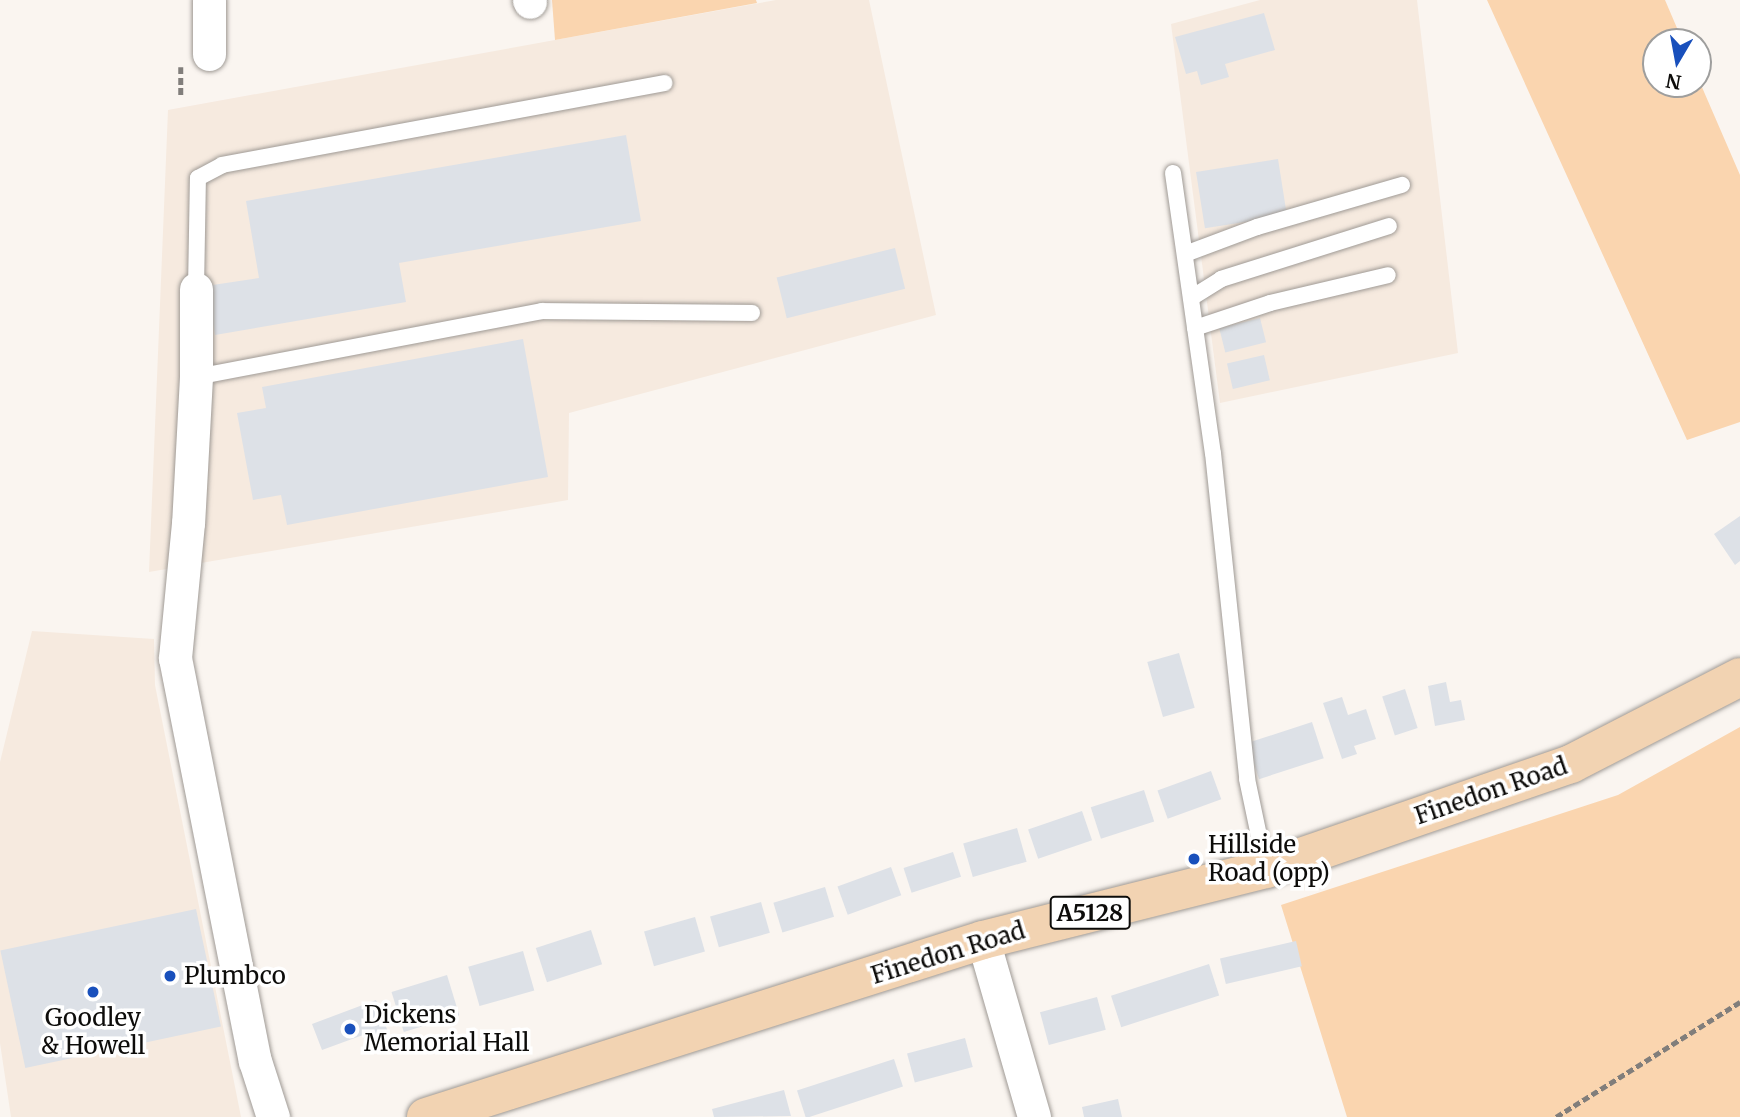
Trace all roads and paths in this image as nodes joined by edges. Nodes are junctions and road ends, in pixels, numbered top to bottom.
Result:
1 (209, 0) edge
2 (209, 54) dead end
3 (664, 83) dead end
4 (1173, 173) dead end
5 (1402, 185) dead end
6 (1389, 226) dead end
7 (1185, 254) junction
8 (1388, 275) dead end
9 (196, 289) joint
10 (1191, 298) junction
11 (752, 313) dead end
12 (1195, 328) junction
13 (196, 377) junction
14 (1740, 677) edge
15 (1266, 869) junction
16 (983, 940) junction
17 (1740, 1002) edge
18 (272, 1117) edge
19 (426, 1117) edge
20 (1034, 1117) edge
21 (1556, 1117) edge

1 - 2 street
3 - 9 lane
4 - 7 lane
5 - 7 lane
6 - 10 lane
7 - 10 lane
8 - 12 lane
9 - 13 street
10 - 12 lane
11 - 13 lane
12 - 15 lane
13 - 18 street
14 - 15 main road, Finedon Road / A5128
15 - 16 main road, Finedon Road / A5128
16 - 19 main road, Finedon Road / A5128
16 - 20 street
17 - 21 path

